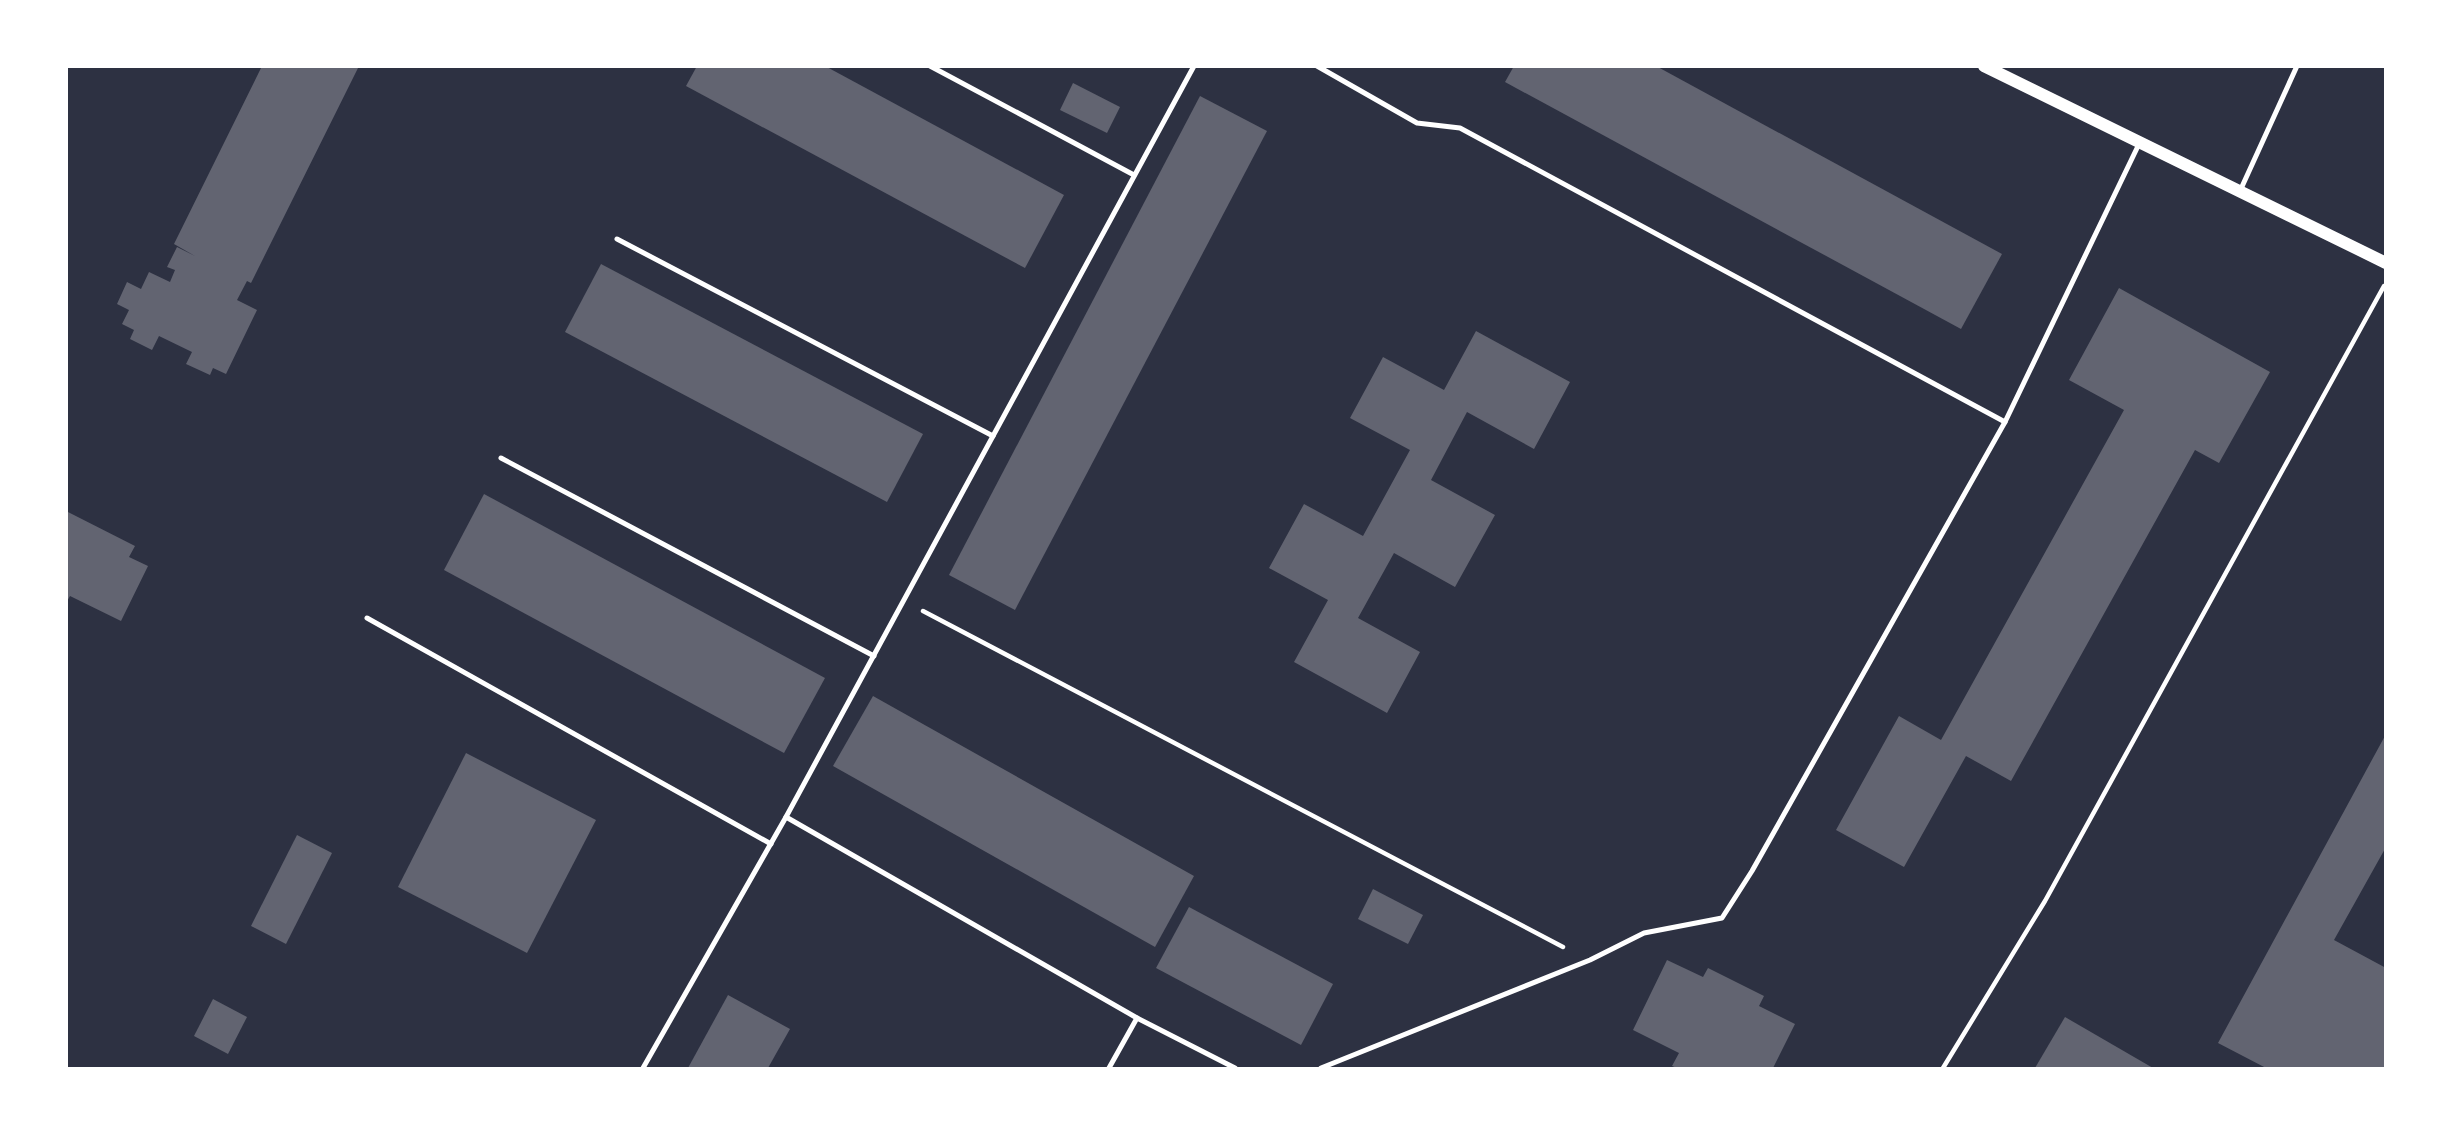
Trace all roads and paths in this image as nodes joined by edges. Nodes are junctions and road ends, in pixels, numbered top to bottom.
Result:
1 (930, 66) edge
2 (1194, 66) edge
3 (1317, 66) edge
4 (1984, 66) edge
5 (2297, 66) edge
6 (2139, 144) junction
7 (1135, 175) junction
8 (2240, 191) junction
9 (617, 239) dead end
10 (2385, 263) edge
11 (2385, 284) edge
12 (2005, 422) junction
13 (993, 436) junction
14 (501, 458) dead end
15 (904, 601) junction
16 (368, 618) dead end
17 (874, 656) junction
18 (786, 817) junction
19 (771, 844) junction
20 (1590, 960) junction
21 (1138, 1018) junction
22 (643, 1069) edge
23 (1109, 1069) edge
24 (1235, 1069) edge
25 (1321, 1069) edge
26 (1943, 1069) edge

1 - 7 lane
2 - 7 lane
3 - 12 lane
4 - 6 street
5 - 8 lane
6 - 8 street
6 - 12 lane
7 - 13 lane
8 - 10 street
9 - 13 lane
11 - 26 path
12 - 20 lane
13 - 15 lane
14 - 17 lane
15 - 17 lane
15 - 20 path
16 - 19 lane
17 - 18 lane
18 - 19 lane
18 - 21 lane
19 - 22 lane
20 - 25 lane
21 - 23 lane
21 - 24 lane

